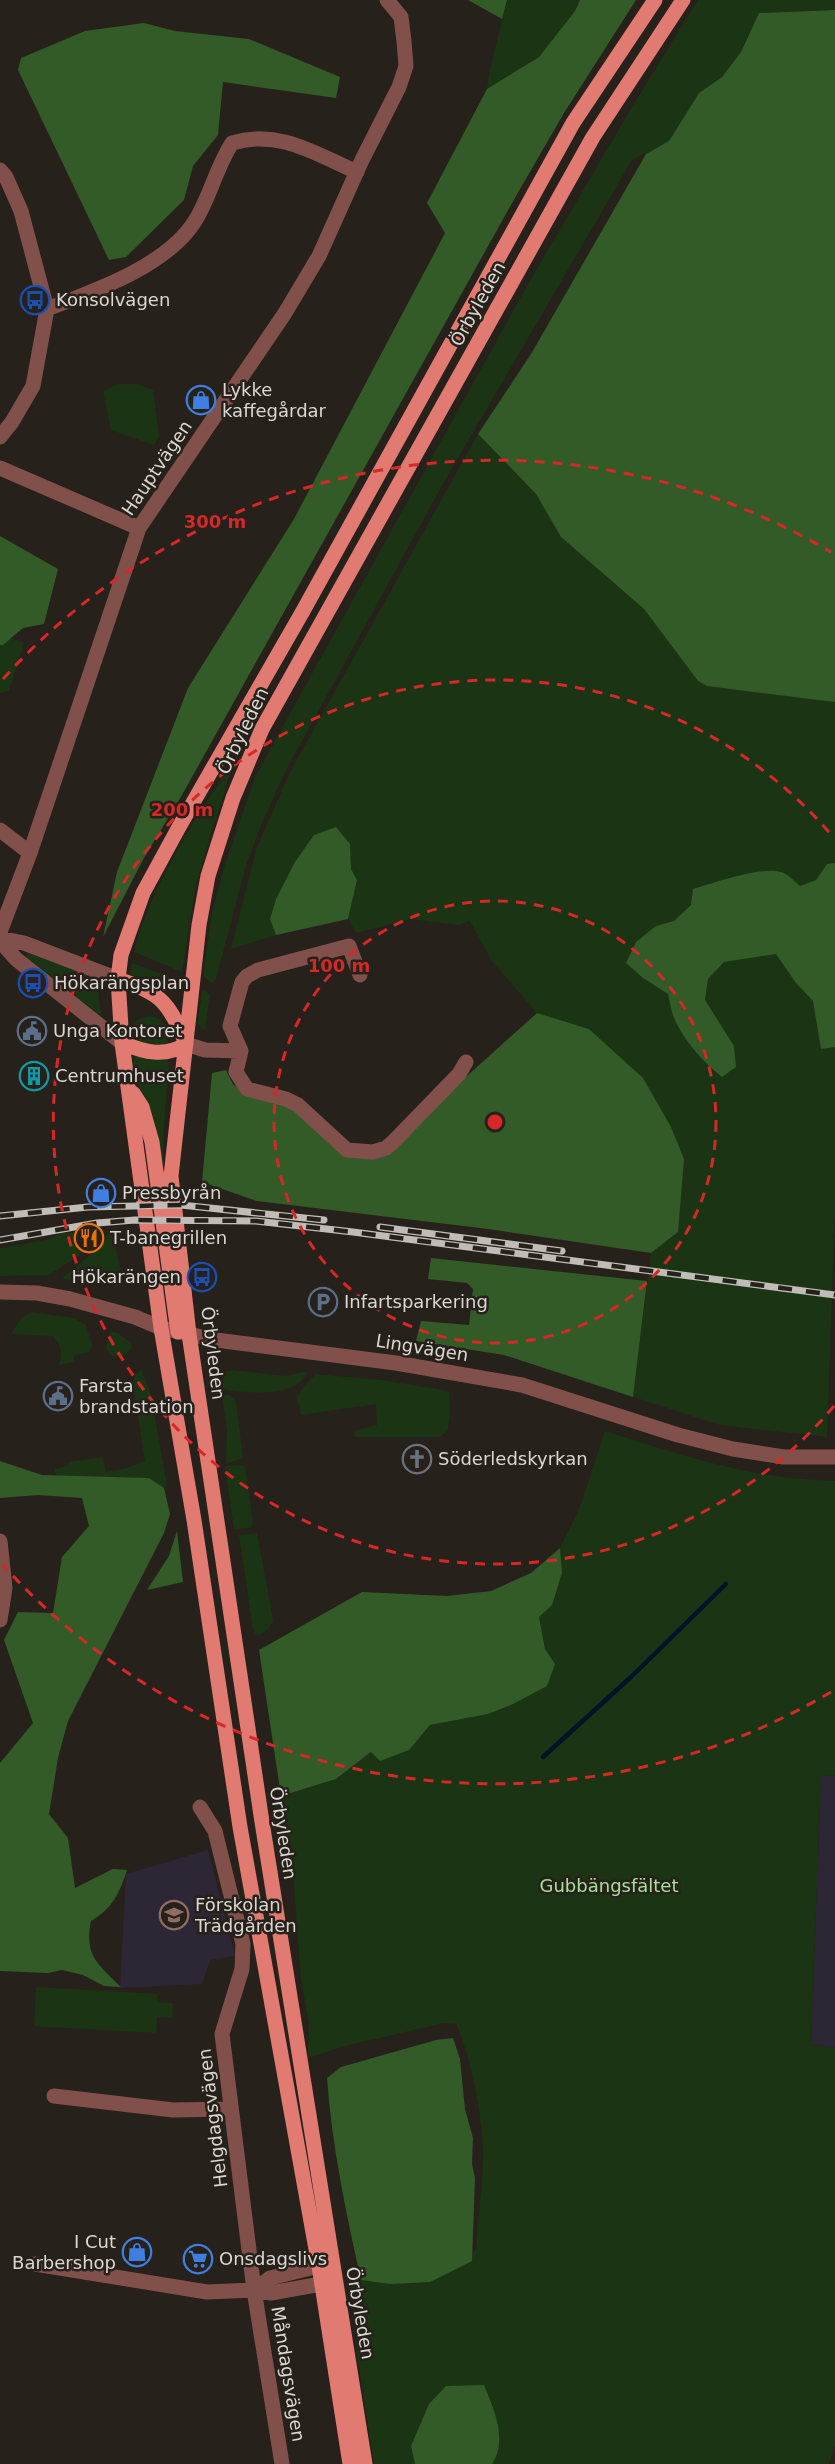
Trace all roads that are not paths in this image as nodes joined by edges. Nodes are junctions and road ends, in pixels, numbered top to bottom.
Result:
1 (387, 0) edge
2 (655, 0) edge
3 (683, 0) edge
4 (0, 170) edge
5 (357, 172) junction
6 (47, 309) junction
7 (0, 437) edge
8 (0, 468) edge
9 (139, 528) junction
10 (0, 830) edge
11 (30, 853) junction
12 (0, 932) edge
13 (0, 939) edge
14 (360, 975) dead end
15 (118, 979) junction
16 (122, 1043) junction
17 (186, 1044) junction
18 (241, 1051) junction
19 (466, 1062) dead end
20 (129, 1085) junction
21 (0, 1292) edge
22 (161, 1328) junction
23 (184, 1333) junction
24 (835, 1457) edge
25 (0, 1541) edge
26 (0, 1620) edge
27 (200, 1807) dead end
28 (54, 2096) dead end
29 (231, 2109) junction
30 (35, 2264) dead end
31 (319, 2266) junction
32 (321, 2284) junction
33 (254, 2290) junction
34 (282, 2464) edge
35 (350, 2464) edge
36 (366, 2464) edge

1 - 5 street, Hauptvägen
2 - 15 main road, Örbyleden
3 - 17 main road, Örbyleden
4 - 6 street
5 - 6 street
5 - 9 street, Hauptvägen
6 - 7 street
8 - 9 street
9 - 11 street, Hauptvägen
10 - 11 street
11 - 12 street, Hauptvägen
13 - 15 street
13 - 16 street
14 - 18 street
15 - 16 main road, Örbyleden
15 - 17 main road
16 - 17 main road
16 - 20 main road, Örbyleden
17 - 18 street
17 - 23 main road, Örbyleden
18 - 19 street
20 - 22 main road, Örbyleden
20 - 23 main road, Örbyleden
21 - 22 street, Lingvägen
22 - 23 street, Lingvägen
22 - 31 main road, Örbyleden
23 - 24 street, Lingvägen
23 - 36 main road, Örbyleden
25 - 26 street
27 - 29 street, Helgdagsvägen
28 - 29 street
29 - 33 street, Helgdagsvägen
30 - 33 street
31 - 32 main road, Örbyleden
31 - 33 street
32 - 33 street
32 - 35 main road, Örbyleden
33 - 34 street, Måndagsvägen

